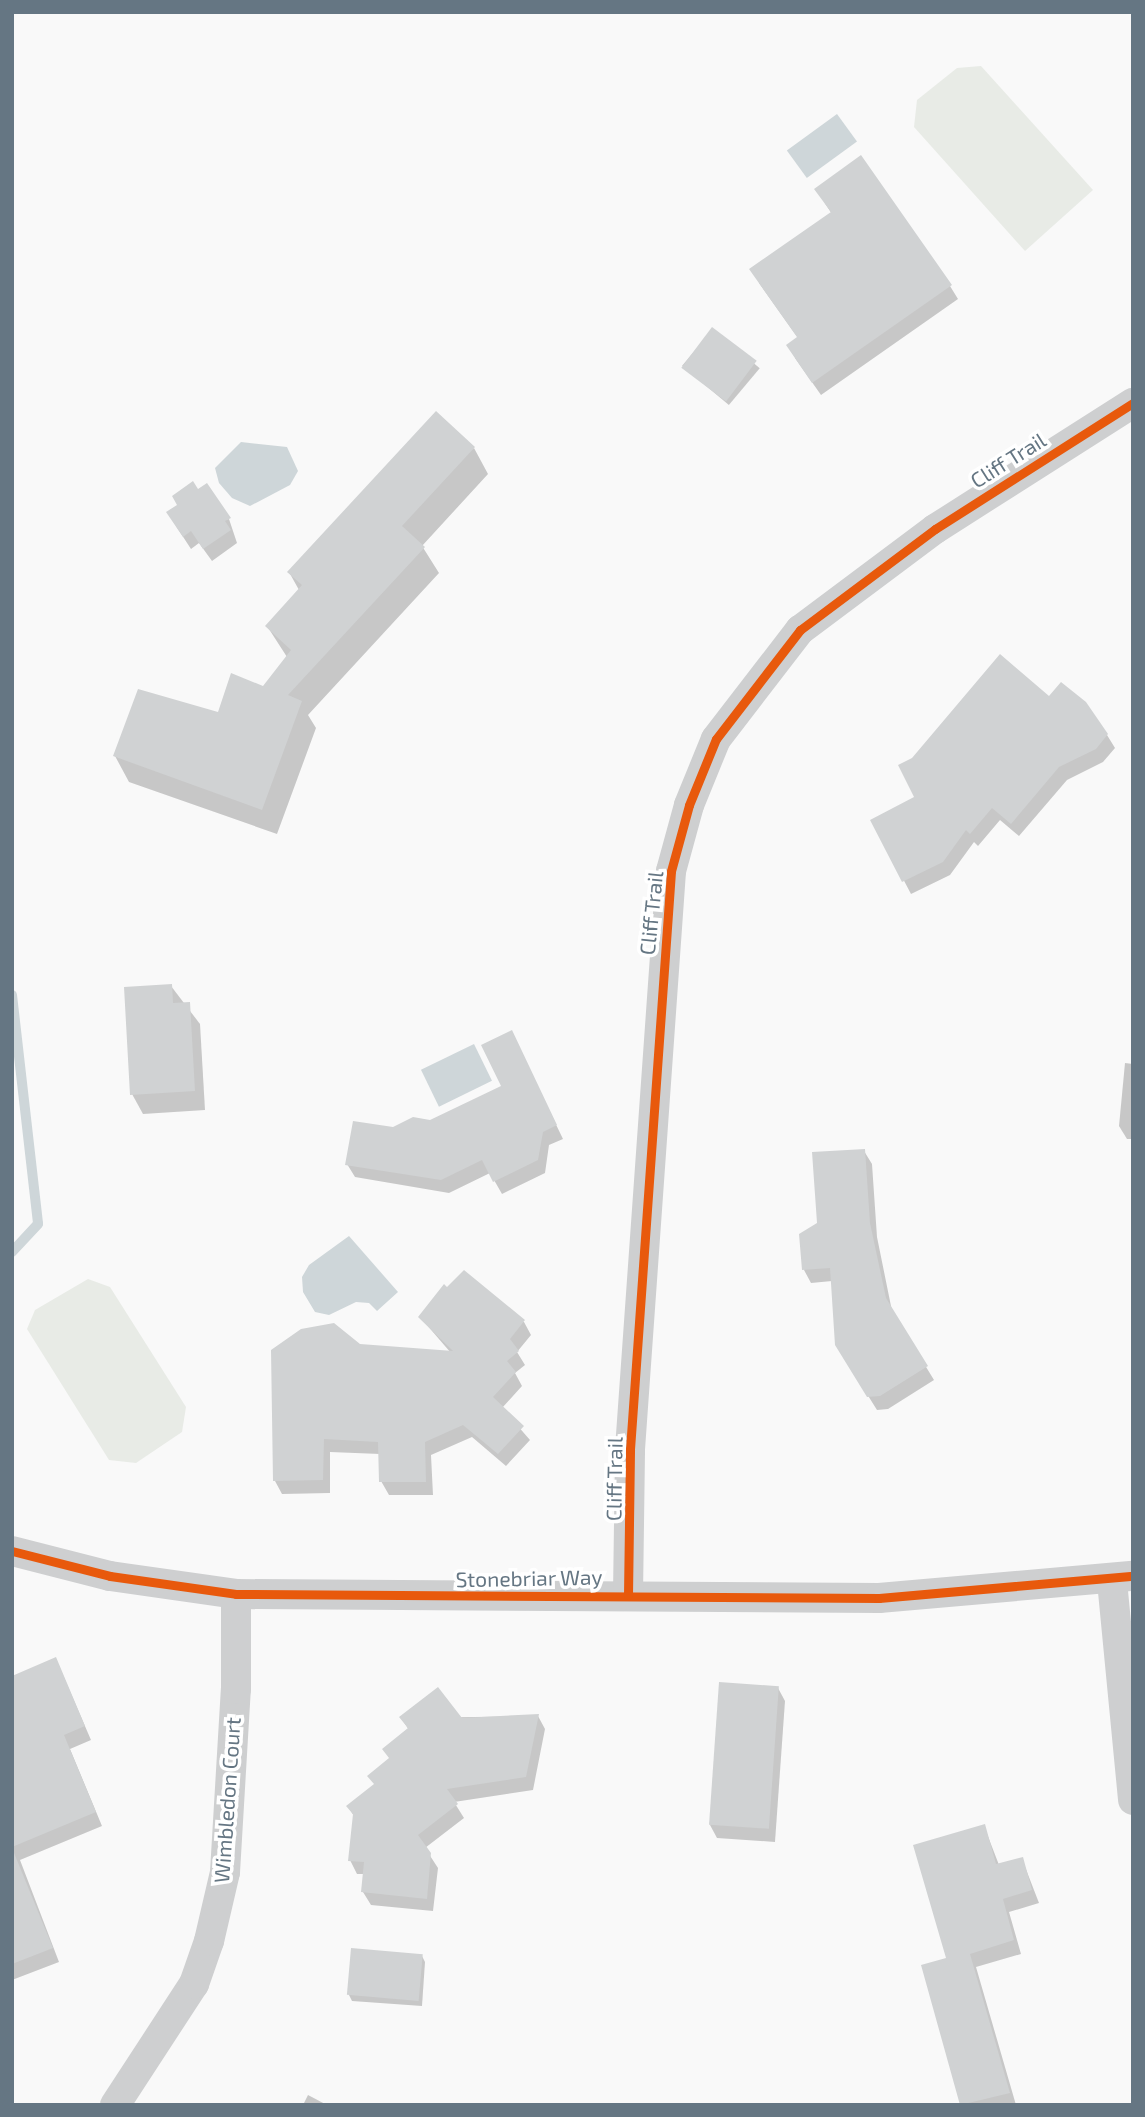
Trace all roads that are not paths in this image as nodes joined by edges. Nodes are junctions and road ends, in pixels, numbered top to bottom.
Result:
1 (1133, 402) edge
2 (12, 1551) edge
3 (1122, 1578) edge
4 (236, 1594) junction
5 (628, 1595) junction
6 (1133, 1801) edge
7 (115, 2105) edge

1 - 5 street, Cliff Trail
2 - 4 street, Stonebriar Way
3 - 5 street, Stonebriar Way
3 - 6 street
4 - 5 street, Stonebriar Way
4 - 7 street, Wimbledon Court

